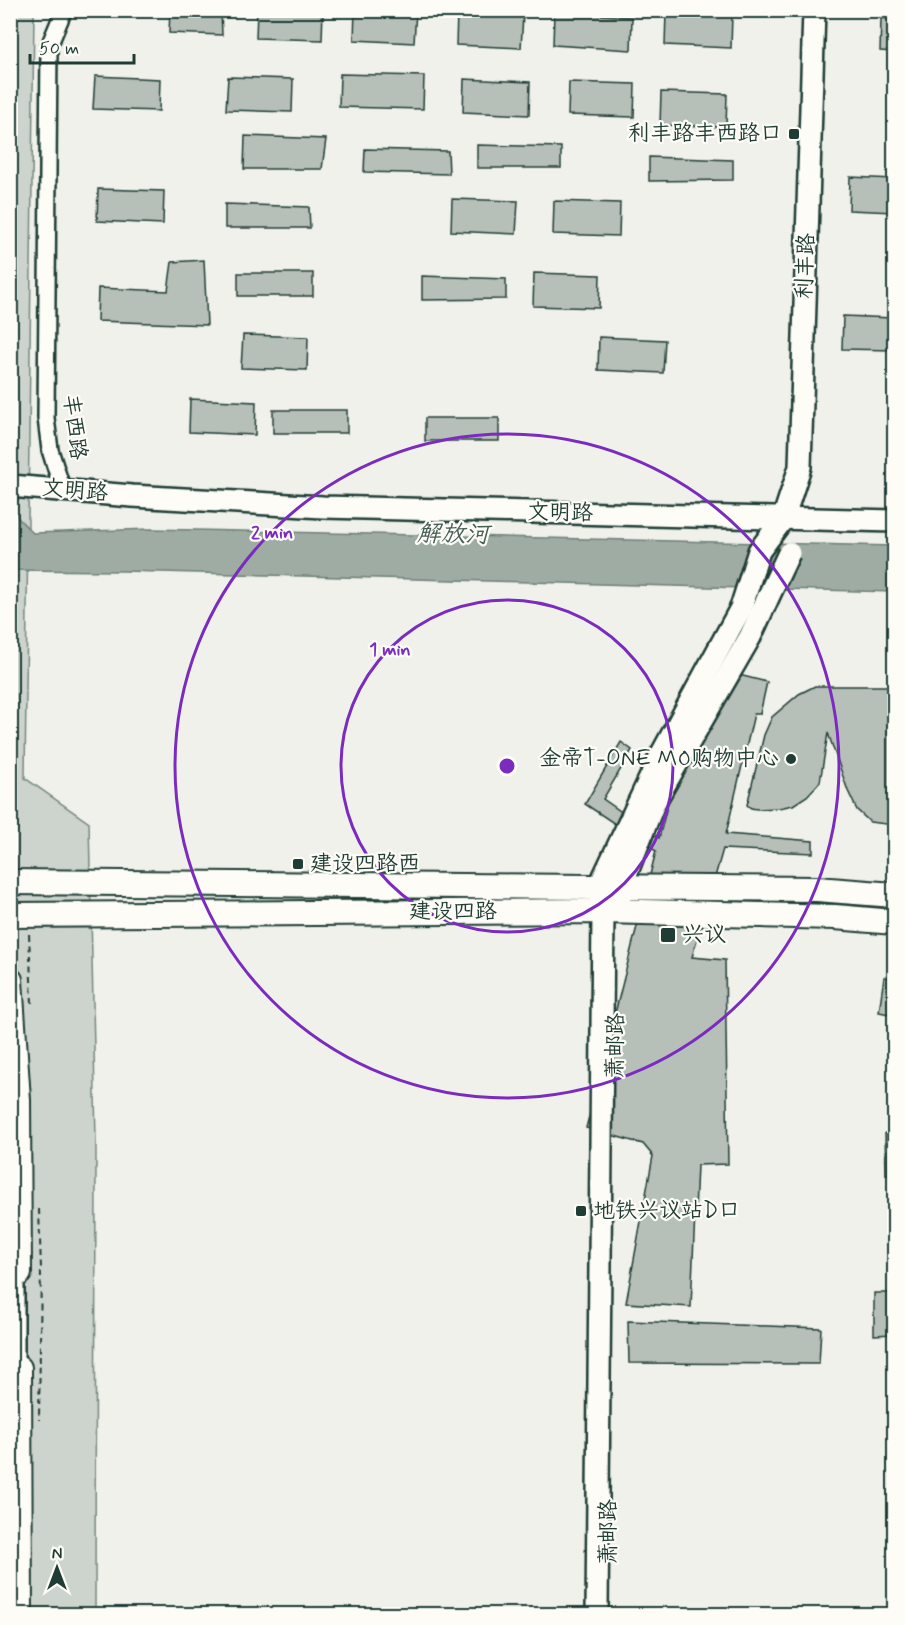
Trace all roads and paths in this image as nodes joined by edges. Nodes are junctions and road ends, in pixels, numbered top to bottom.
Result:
1 (64, 10) edge
2 (814, 10) edge
3 (10, 486) edge
4 (63, 491) junction
5 (783, 519) junction
6 (894, 521) edge
7 (10, 882) edge
8 (610, 887) junction
9 (894, 895) edge
10 (610, 911) junction
11 (10, 915) edge
12 (894, 922) edge
13 (10, 980) edge
14 (10, 1252) edge
15 (11, 1381) edge
16 (10, 1390) edge
17 (20, 1614) edge
18 (597, 1614) edge
19 (609, 1614) edge

1 - 4 street, 丰西路
2 - 5 street, 利丰路
3 - 4 street, 文明路
4 - 5 street, 文明路
5 - 6 street, 文明路
5 - 8 street
5 - 8 street, bridge
7 - 8 main road, 建设四路
8 - 9 main road, 建设四路
8 - 10 street
10 - 11 main road, 建设四路
10 - 12 main road, 建设四路
10 - 18 street, 萧邮路
10 - 19 street, 萧邮路
13 - 17 main road
14 - 15 highway
15 - 16 highway

